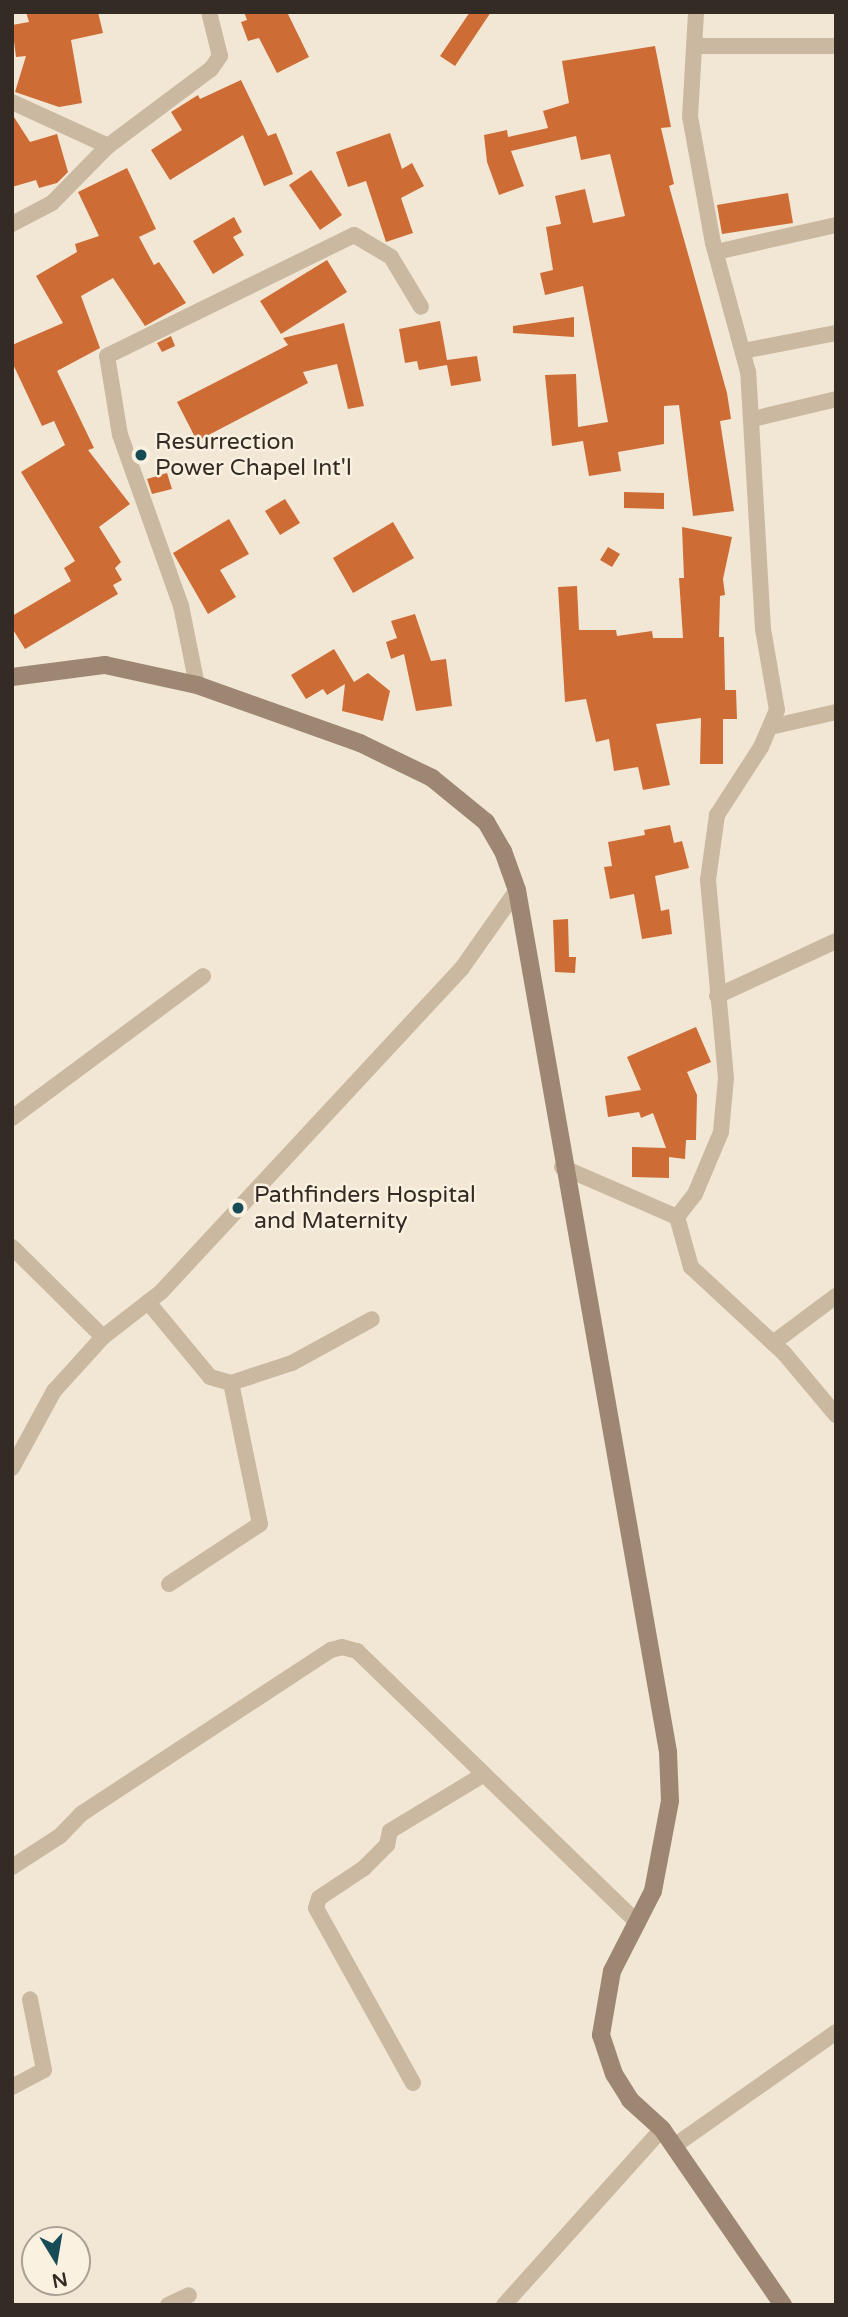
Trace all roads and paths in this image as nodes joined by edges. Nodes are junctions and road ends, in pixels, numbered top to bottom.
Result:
1 (208, 12) edge
2 (696, 12) edge
3 (697, 46) junction
4 (836, 46) edge
5 (12, 102) edge
6 (108, 146) junction
7 (12, 224) edge
8 (836, 225) edge
9 (716, 252) junction
10 (421, 307) dead end
11 (836, 333) edge
12 (743, 351) junction
13 (836, 399) edge
14 (754, 419) junction
15 (12, 677) edge
16 (197, 685) junction
17 (836, 712) edge
18 (770, 727) junction
19 (517, 890) junction
20 (836, 941) edge
21 (203, 976) dead end
22 (717, 996) junction
23 (12, 1118) edge
24 (562, 1167) junction
25 (677, 1217) junction
26 (12, 1247) edge
27 (836, 1296) edge
28 (148, 1302) junction
29 (372, 1319) dead end
30 (103, 1337) junction
31 (773, 1343) junction
32 (231, 1383) junction
33 (836, 1415) edge
34 (12, 1468) edge
35 (169, 1584) dead end
36 (483, 1775) junction
37 (12, 1867) edge
38 (638, 1923) junction
39 (30, 1999) dead end
40 (836, 2032) edge
41 (413, 2083) dead end
42 (12, 2087) edge
43 (662, 2129) junction
44 (674, 2146) junction
45 (188, 2295) dead end
46 (169, 2305) edge
47 (504, 2305) edge
48 (783, 2305) edge

1 - 6 street
2 - 3 street
3 - 4 street
3 - 9 street
5 - 6 street
6 - 7 street
8 - 9 street
9 - 12 street
10 - 16 street
11 - 12 street
12 - 14 street
13 - 14 street
14 - 18 street
15 - 16 street
16 - 19 street
17 - 18 street
18 - 22 street
19 - 24 street
19 - 28 street
20 - 22 street
21 - 23 street
22 - 25 street
24 - 25 street
24 - 38 street
25 - 31 street
26 - 30 street
27 - 31 street
28 - 30 street
28 - 32 street
29 - 32 street
30 - 34 street
31 - 33 street
32 - 35 street
36 - 37 street
36 - 38 street
36 - 41 street
38 - 43 street
39 - 42 street
40 - 44 street
43 - 44 street
43 - 47 street
44 - 48 street
45 - 46 street

